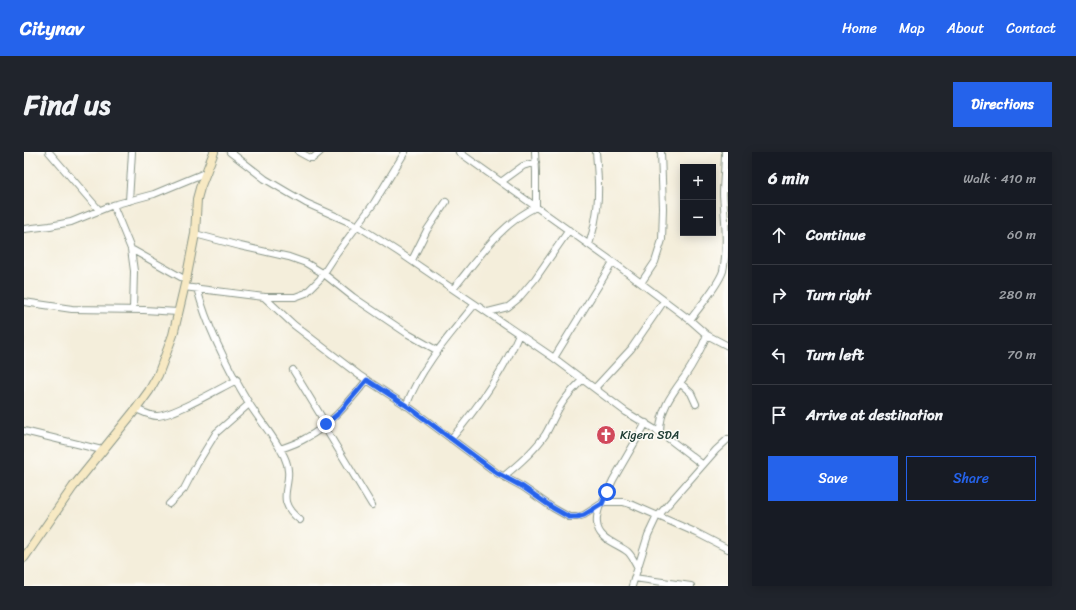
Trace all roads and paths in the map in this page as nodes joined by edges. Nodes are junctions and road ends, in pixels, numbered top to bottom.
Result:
1 (49, 152) edge
2 (132, 152) edge
3 (214, 152) edge
4 (230, 152) edge
5 (299, 152) edge
6 (320, 152) edge
7 (405, 152) edge
8 (459, 152) edge
9 (472, 152) edge
10 (535, 152) edge
11 (596, 152) edge
12 (661, 152) edge
13 (725, 152) edge
14 (471, 160) junction
15 (536, 162) junction
16 (206, 172) junction
17 (501, 182) junction
18 (129, 202) junction
19 (446, 202) dead end
20 (112, 206) junction
21 (536, 207) junction
22 (726, 208) edge
23 (99, 210) junction
24 (358, 226) junction
25 (24, 229) edge
26 (569, 230) junction
27 (195, 234) junction
28 (589, 245) junction
29 (131, 248) junction
30 (412, 260) junction
31 (727, 261) edge
32 (613, 262) junction
33 (324, 274) junction
34 (185, 283) junction
35 (641, 284) junction
36 (198, 288) junction
37 (453, 289) junction
38 (264, 297) junction
39 (664, 301) junction
40 (24, 302) edge
41 (475, 304) junction
42 (133, 310) junction
43 (178, 312) junction
44 (488, 312) junction
45 (690, 320) junction
46 (519, 334) junction
47 (707, 335) junction
48 (728, 346) edge
49 (438, 351) junction
50 (554, 358) junction
51 (293, 370) dead end
52 (583, 379) junction
53 (237, 380) junction
54 (367, 380) junction
55 (680, 383) junction
56 (595, 388) junction
57 (250, 404) junction
58 (696, 404) dead end
59 (406, 406) junction
60 (136, 409) junction
61 (646, 423) junction
62 (325, 425) junction
63 (24, 431) edge
64 (660, 432) junction
65 (451, 439) junction
66 (728, 439) edge
67 (280, 449) junction
68 (102, 450) junction
69 (703, 465) junction
70 (504, 476) junction
71 (169, 504) dead end
72 (601, 504) junction
73 (372, 505) dead end
74 (658, 516) junction
75 (300, 520) dead end
76 (728, 549) edge
77 (24, 558) edge
78 (638, 568) junction
79 (634, 578) junction
80 (632, 586) edge
81 (691, 586) edge

1 - 23 street
2 - 18 street
3 - 16 street
4 - 24 street
5 - 6 street
7 - 24 street
8 - 14 street
9 - 14 street
10 - 15 street
11 - 28 street
12 - 35 street
13 - 22 street
14 - 17 street
15 - 17 street
15 - 21 street
16 - 18 street
16 - 27 street
17 - 21 street
18 - 20 street
19 - 30 street
20 - 23 street
20 - 29 street
21 - 26 street
21 - 37 street
22 - 31 street
23 - 25 street
24 - 30 street
24 - 33 street
26 - 28 street
26 - 44 street
27 - 33 street
27 - 34 street
28 - 32 street
29 - 34 street
29 - 42 street
30 - 37 street
31 - 45 street
32 - 35 street
32 - 50 street
33 - 38 street
33 - 49 street
34 - 36 street
34 - 43 street
35 - 39 street
36 - 38 street
36 - 53 street
37 - 41 street
38 - 54 street
39 - 45 street
39 - 56 street
40 - 42 street
41 - 44 street
41 - 49 street
42 - 43 street
43 - 60 street
44 - 46 street
45 - 47 street
46 - 50 street
46 - 65 street
47 - 48 street
47 - 55 street
49 - 59 street
50 - 52 street
51 - 62 street
52 - 56 street
52 - 70 street
53 - 57 street
53 - 60 street
54 - 59 street
54 - 62 street
55 - 58 street
55 - 64 street
56 - 61 street
57 - 67 street
57 - 71 street
59 - 65 street
60 - 68 street
61 - 64 street
61 - 72 street
62 - 67 street
62 - 73 street
63 - 68 street
64 - 69 street
65 - 70 street
66 - 69 street
67 - 75 street
68 - 77 street
69 - 74 street
70 - 72 street
72 - 74 street
72 - 78 street
74 - 76 street
74 - 78 street
78 - 79 street
79 - 80 street
79 - 81 street

